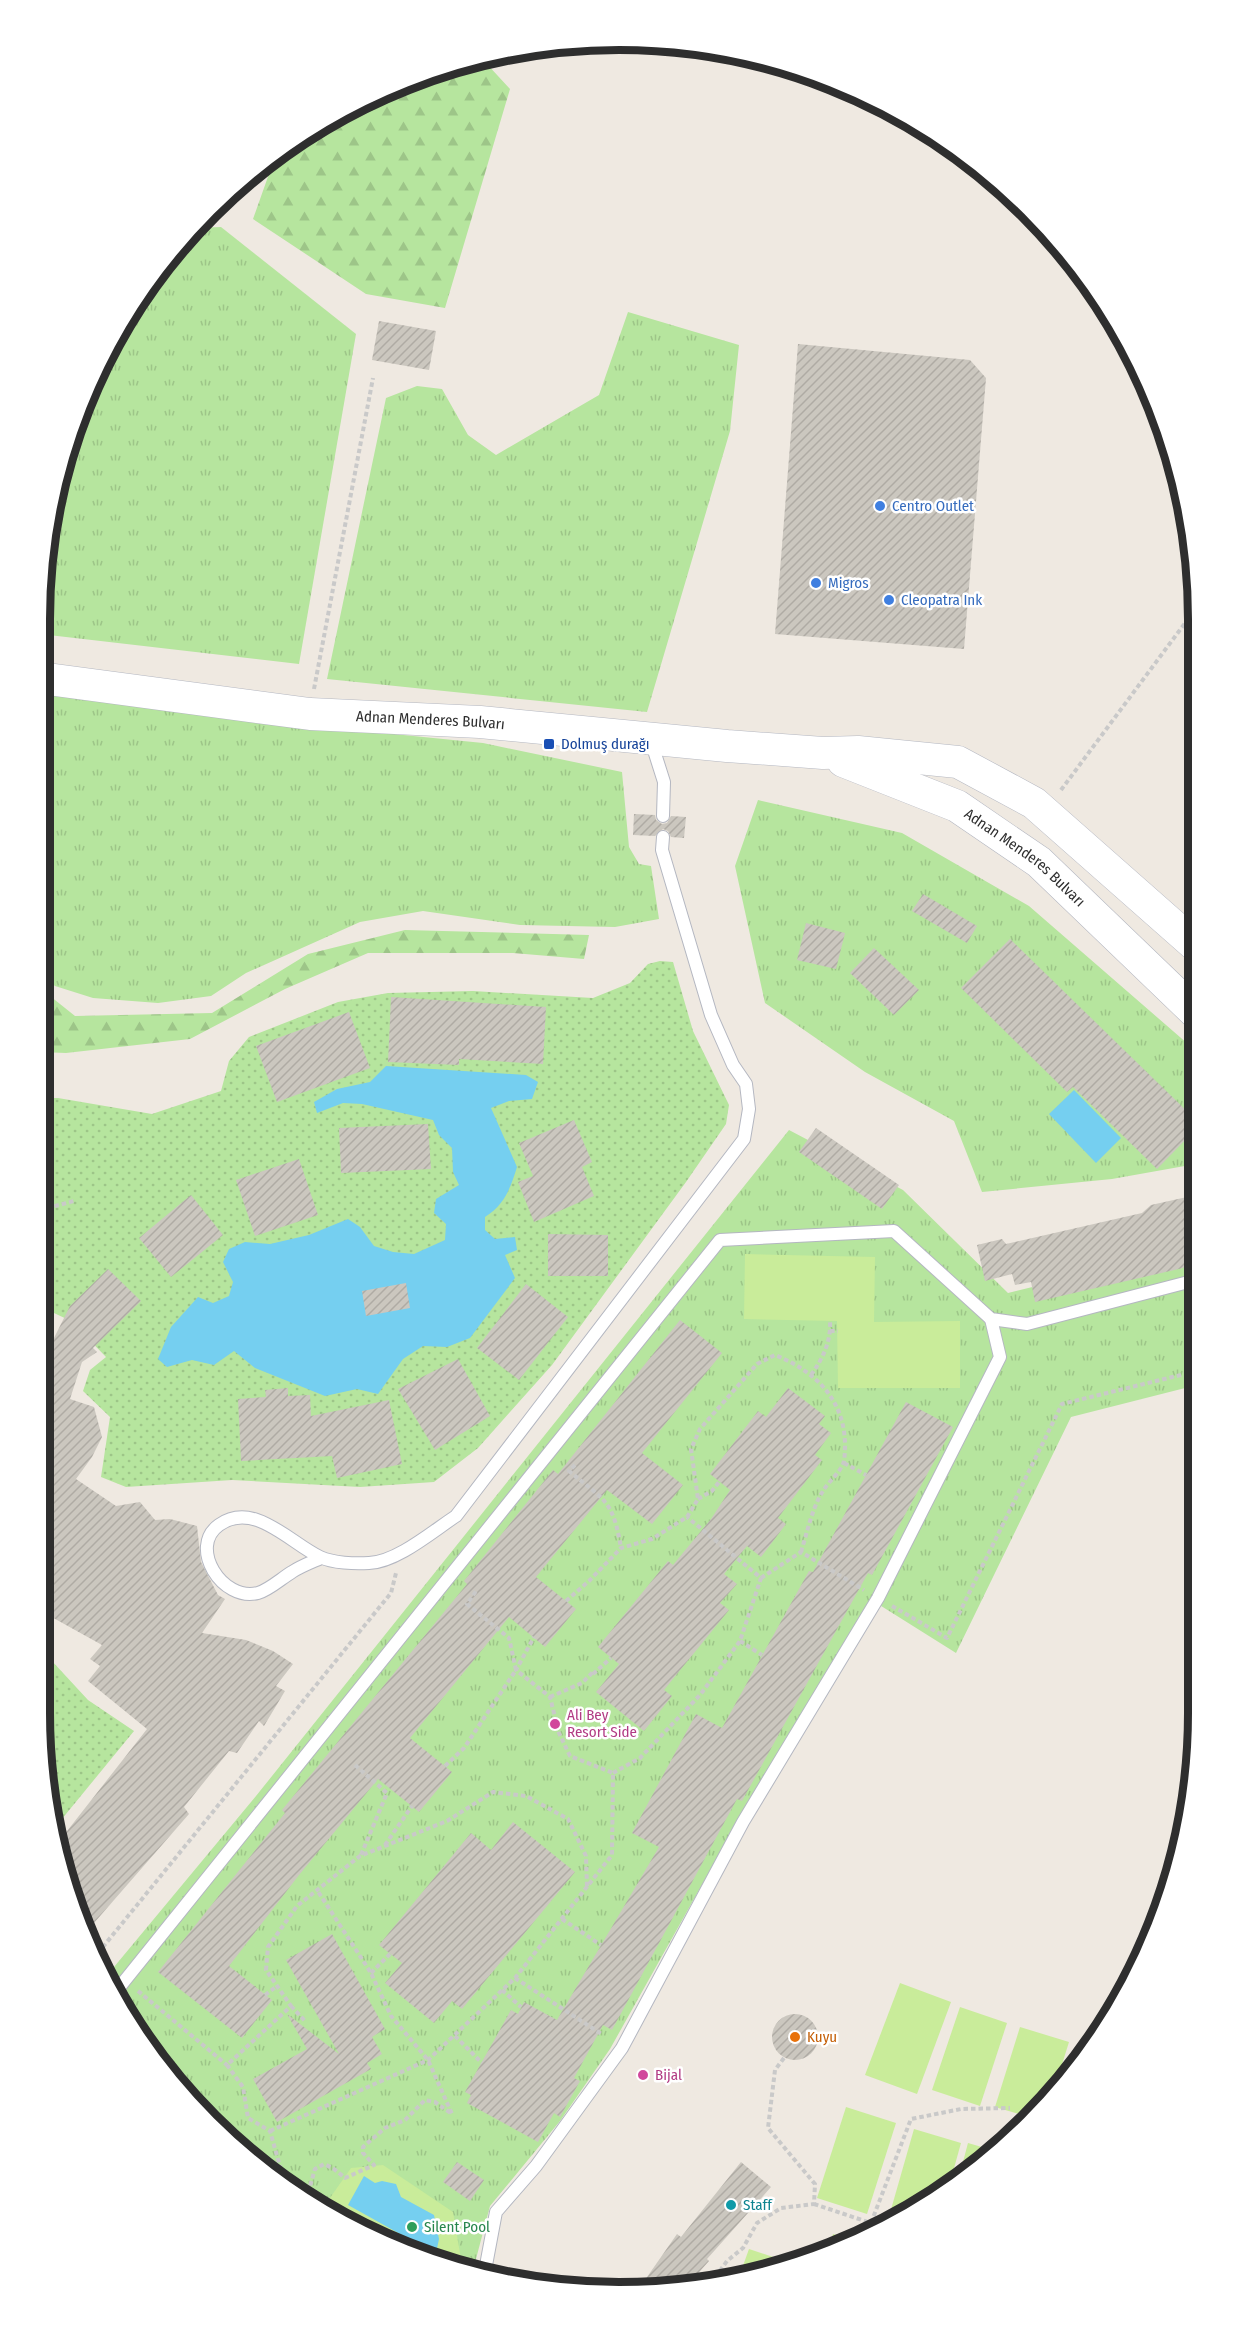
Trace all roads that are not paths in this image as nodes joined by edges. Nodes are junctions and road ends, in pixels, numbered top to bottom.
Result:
1 (49, 679) edge
2 (651, 740) junction
3 (823, 753) junction
4 (663, 816) dead end
5 (663, 837) dead end
6 (1189, 940) edge
7 (1189, 1005) edge
8 (1189, 1282) edge
9 (991, 1319) junction
10 (321, 1558) junction
11 (120, 1987) edge
12 (486, 2266) edge

1 - 2 main road, Adnan Menderes Bulvarı
2 - 3 main road, Adnan Menderes Bulvarı
2 - 4 lane
3 - 6 main road, Adnan Menderes Bulvarı
3 - 7 main road, Adnan Menderes Bulvarı
5 - 10 lane
8 - 9 lane
9 - 11 lane
9 - 12 lane
10 - 10 lane

